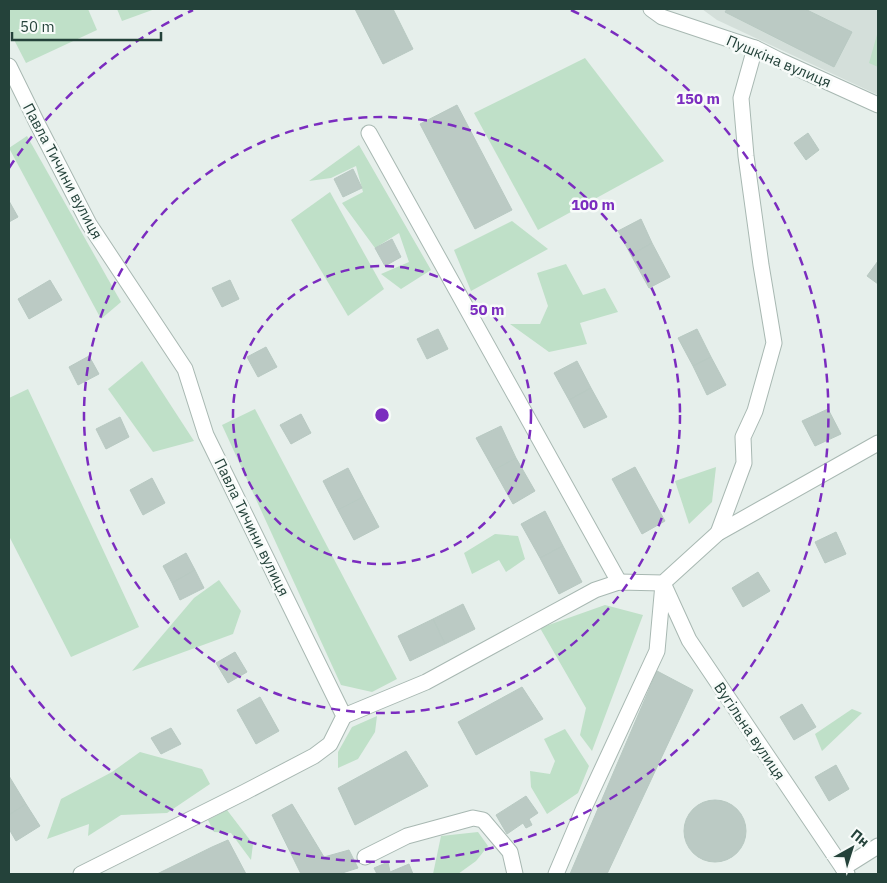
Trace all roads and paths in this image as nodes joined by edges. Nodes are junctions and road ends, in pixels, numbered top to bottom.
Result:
1 (651, 9) edge
2 (755, 48) junction
3 (9, 66) edge
4 (878, 105) edge
5 (369, 133) dead end
6 (878, 443) edge
7 (718, 533) junction
8 (619, 582) junction
9 (663, 583) junction
10 (344, 716) junction
11 (878, 846) edge
12 (365, 857) dead end
13 (845, 871) edge
14 (81, 874) edge
15 (515, 874) edge
16 (556, 874) edge

1 - 2 street, Пушкіна вулиця
2 - 4 street, Пушкіна вулиця
2 - 7 street
3 - 10 street, Павла Тичини вулиця
5 - 8 street
6 - 7 street
7 - 9 street
8 - 9 street
8 - 10 street
9 - 13 street, Вугільна вулиця
9 - 16 street
10 - 14 street
11 - 13 street
12 - 15 street

